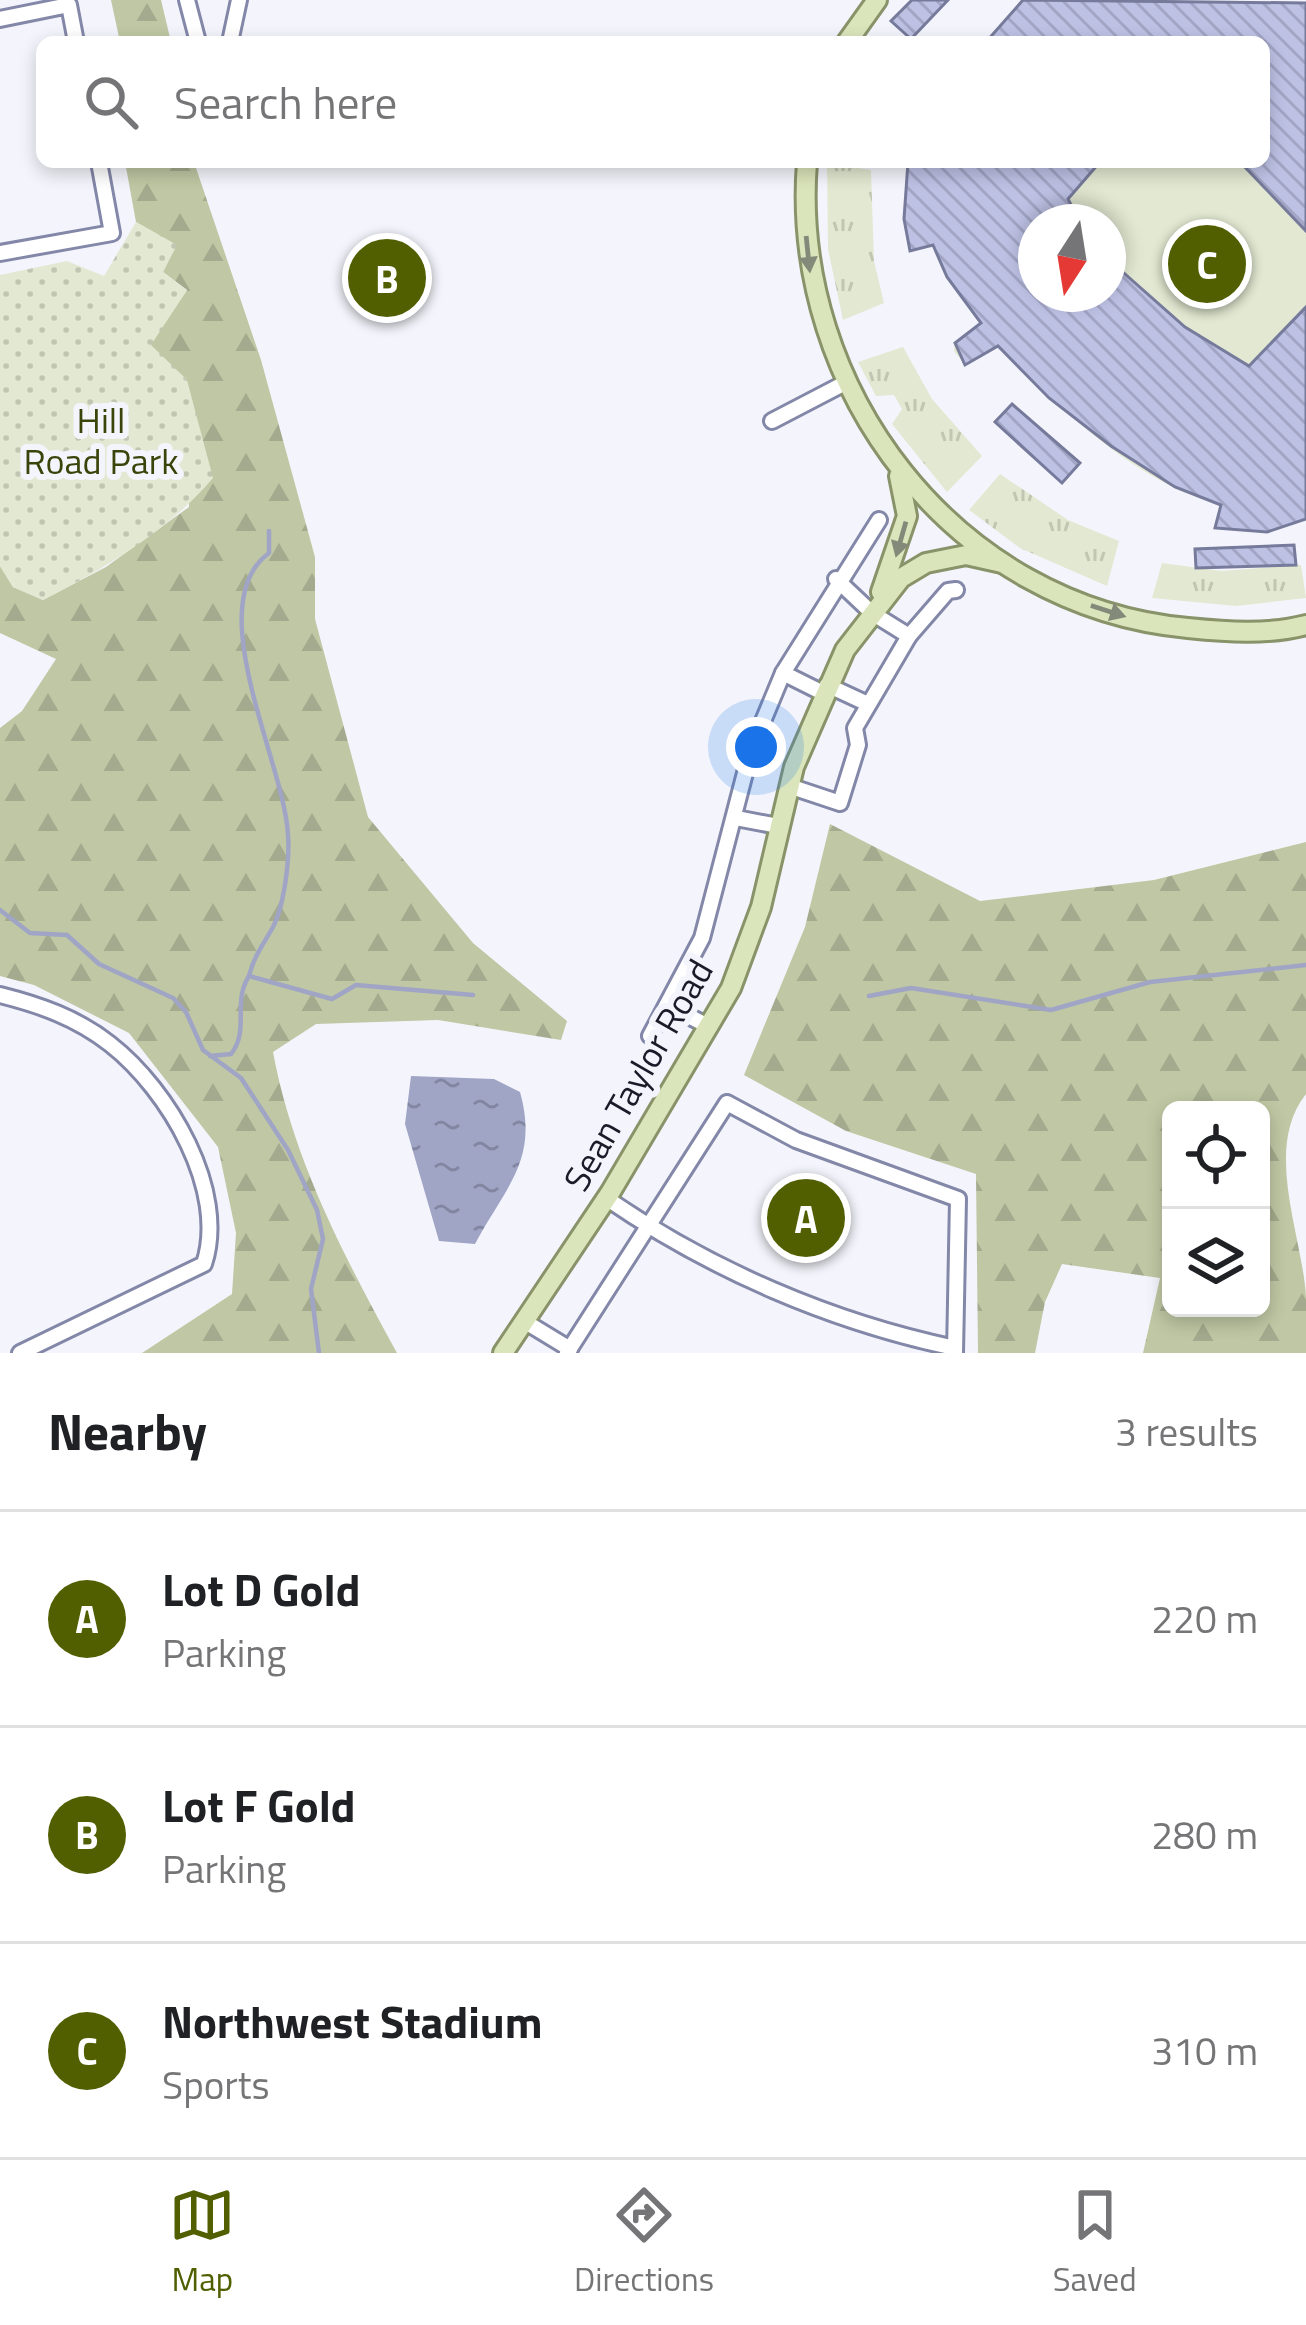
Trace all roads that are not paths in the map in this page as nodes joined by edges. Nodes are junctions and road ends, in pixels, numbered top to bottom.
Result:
1 (188, 0) edge
2 (239, 0) edge
3 (862, 0) edge
4 (878, 0) edge
5 (0, 19) edge
6 (851, 35) edge
7 (75, 36) edge
8 (197, 36) edge
9 (231, 36) edge
10 (100, 168) edge
11 (807, 168) edge
12 (0, 253) edge
13 (845, 383) junction
14 (772, 421) dead end
15 (893, 462) junction
16 (879, 520) dead end
17 (1002, 563) junction
18 (836, 579) junction
19 (956, 590) dead end
20 (872, 613) junction
21 (1306, 626) edge
22 (909, 636) junction
23 (783, 673) junction
24 (825, 689) junction
25 (868, 704) junction
26 (789, 786) junction
27 (736, 818) junction
28 (778, 826) junction
29 (0, 994) edge
30 (669, 1006) junction
31 (710, 1028) junction
32 (650, 1036) dead end
33 (606, 1198) junction
34 (648, 1227) junction
35 (524, 1321) junction
36 (955, 1350) edge
37 (568, 1351) edge
38 (20, 1353) edge
39 (503, 1353) edge

1 - 8 lane
2 - 9 lane
3 - 6 main road
4 - 6 main road
5 - 7 lane
10 - 12 lane
11 -> 13 main road
13 - 14 lane
13 - 15 main road
15 - 17 main road
15 -> 20 main road, Sean Taylor Road
16 - 18 lane
17 - 20 main road, Sean Taylor Road
17 -> 21 main road
18 - 20 lane
18 - 23 lane
19 - 22 lane
20 - 22 lane
20 - 24 main road, Sean Taylor Road
22 - 25 lane
23 - 24 lane
23 - 27 lane
24 - 25 lane
24 - 26 main road, Sean Taylor Road
25 - 26 lane
26 - 28 main road, Sean Taylor Road
27 - 28 lane
27 - 30 lane
28 - 31 main road, Sean Taylor Road
29 - 38 lane
30 - 31 lane
30 - 32 lane
31 - 33 main road, Sean Taylor Road
33 - 34 lane
33 - 35 main road, Sean Taylor Road
34 - 36 lane
34 - 36 lane
34 - 37 lane
35 - 37 lane
35 - 39 main road, Sean Taylor Road

